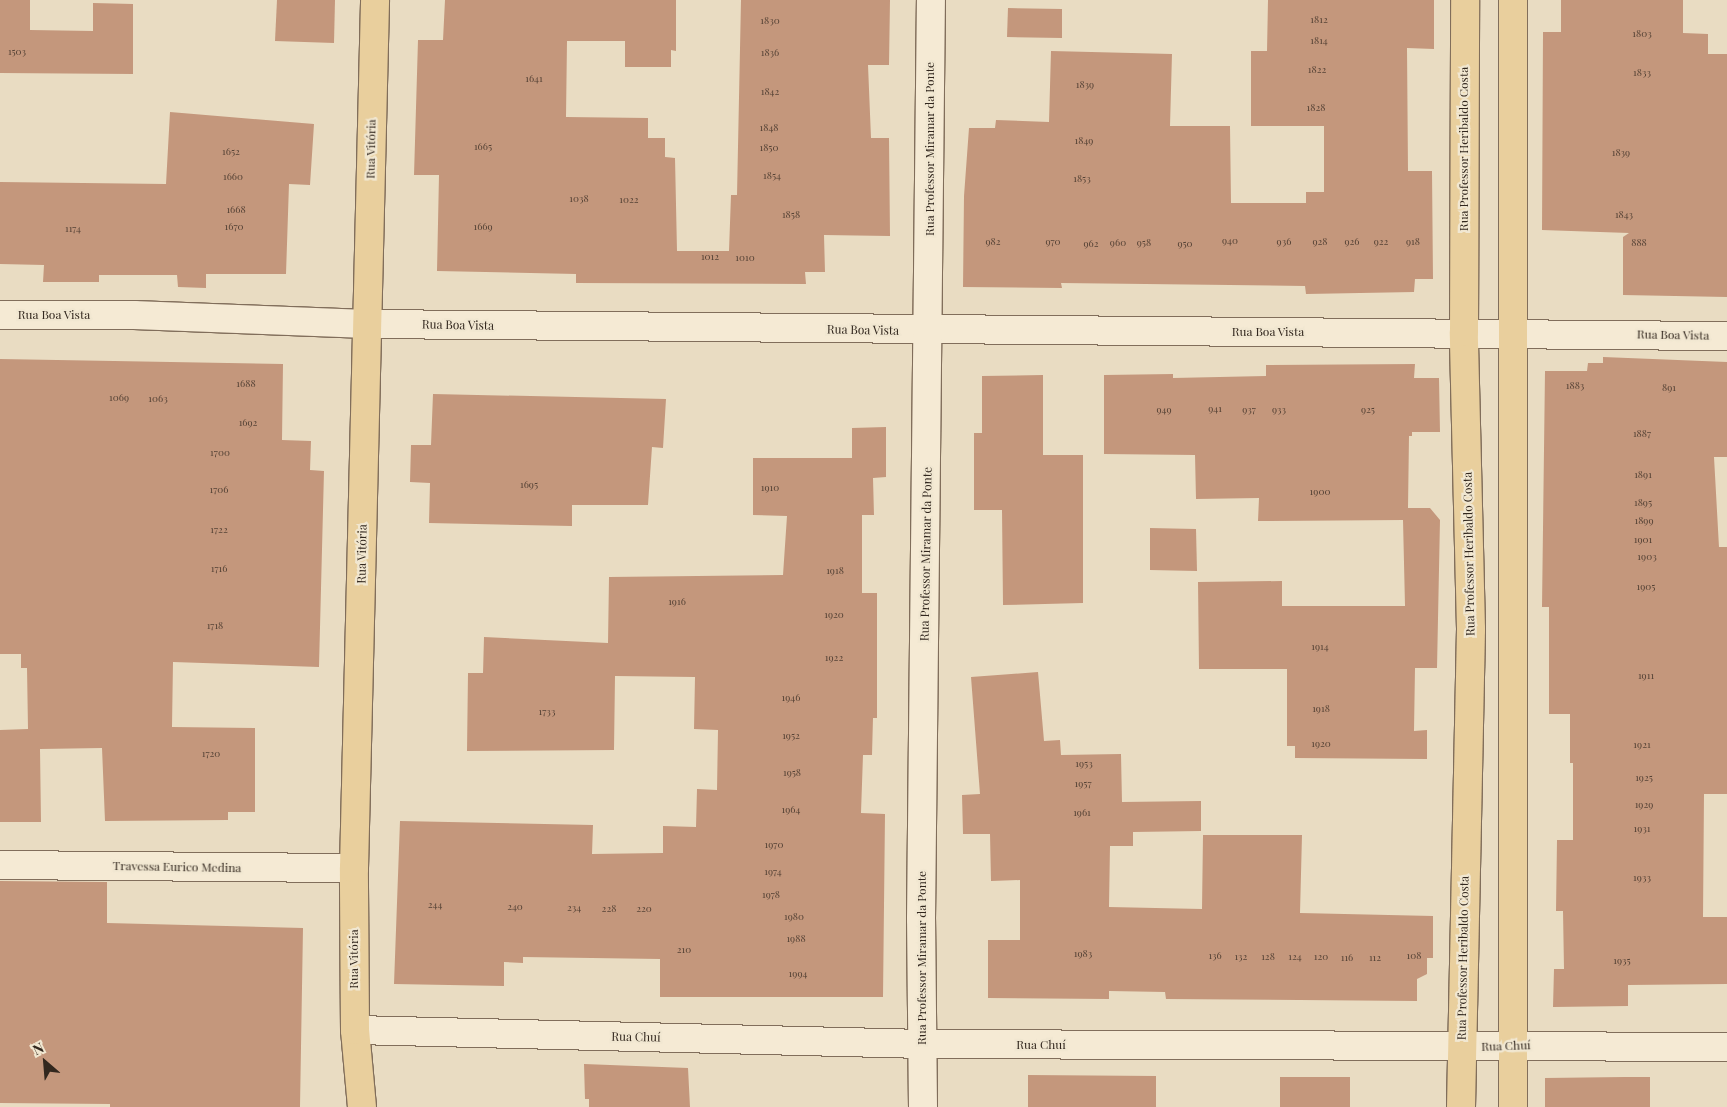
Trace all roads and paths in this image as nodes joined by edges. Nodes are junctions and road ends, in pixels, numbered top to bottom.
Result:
1 (375, 0) edge
2 (931, 0) edge
3 (1465, 0) edge
4 (1513, 0) edge
5 (0, 315) edge
6 (367, 324) junction
7 (929, 331) junction
8 (1464, 332) junction
9 (1513, 333) junction
10 (1727, 336) edge
11 (0, 865) edge
12 (354, 868) junction
13 (355, 1030) junction
14 (922, 1044) junction
15 (1514, 1045) junction
16 (1727, 1047) edge
17 (1462, 1048) junction
18 (362, 1107) edge
19 (923, 1107) edge
20 (1461, 1107) edge
21 (1513, 1107) edge

1 - 6 main road, Rua Vitória
2 - 7 street, Rua Professor Miramar da Ponte
3 - 8 main road, Rua Professor Heribaldo Costa
4 - 9 main road
5 - 6 street, Rua Boa Vista
6 - 7 street, Rua Boa Vista
6 - 12 main road, Rua Vitória
7 - 8 street, Rua Boa Vista
7 - 14 street, Rua Professor Miramar da Ponte
8 - 9 street, Rua Boa Vista
8 - 17 main road, Rua Professor Heribaldo Costa
9 - 10 street, Rua Boa Vista
9 - 15 main road
11 - 12 street, Travessa Eurico Medina
12 - 13 main road, Rua Vitória
13 - 14 street, Rua Chuí
13 - 18 main road, Rua Vitória
14 - 17 street, Rua Chuí
14 - 19 street, Rua Professor Miramar da Ponte
15 - 16 street, Rua Chuí
15 - 17 street, Rua Chuí
15 - 21 main road
17 - 20 main road, Rua Professor Heribaldo Costa

